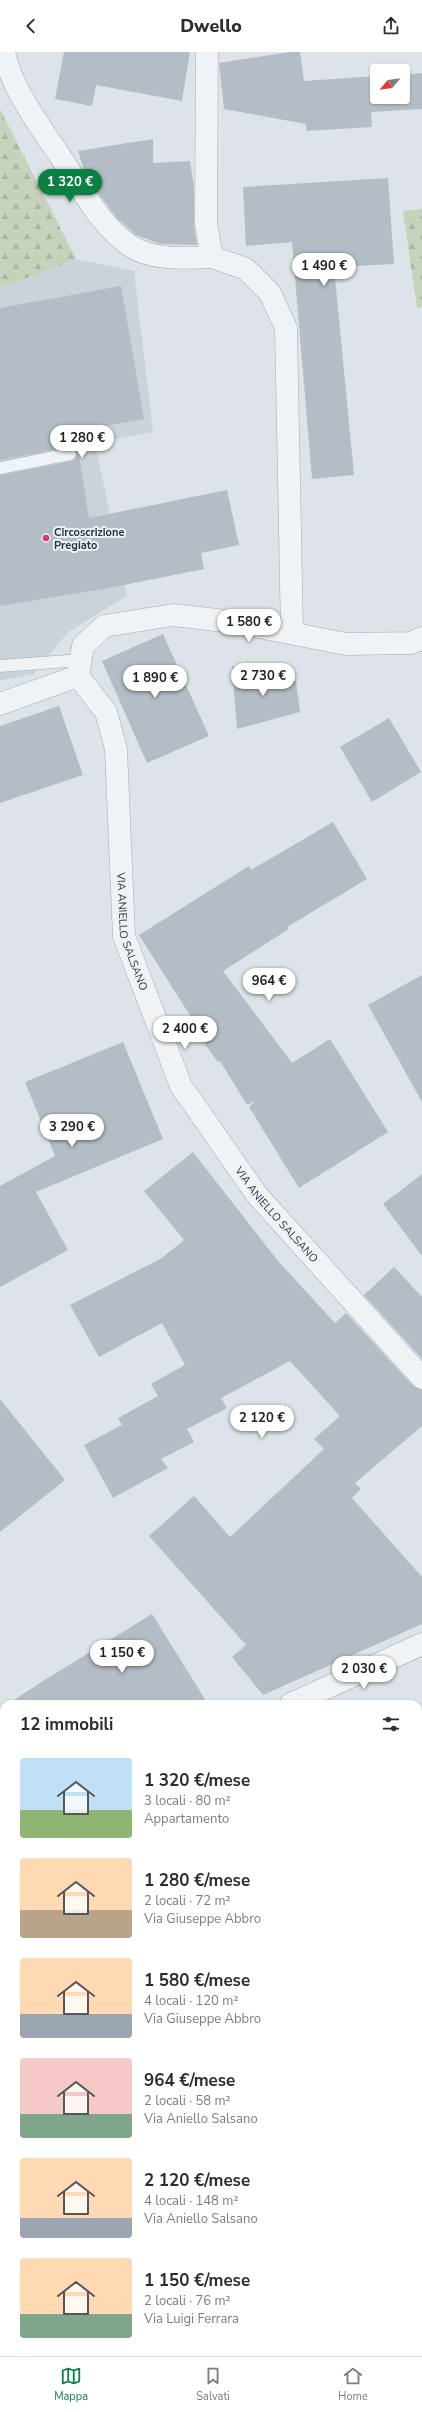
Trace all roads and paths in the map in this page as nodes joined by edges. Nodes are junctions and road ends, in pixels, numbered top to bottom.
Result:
1 (4, 52) edge
2 (207, 52) edge
3 (212, 257) junction
4 (70, 454) dead end
5 (0, 468) edge
6 (292, 633) junction
7 (422, 638) edge
8 (0, 666) edge
9 (79, 668) junction
10 (0, 704) edge
11 (422, 1378) edge
12 (422, 1644) edge
13 (300, 1700) edge

1 - 3 street
2 - 3 street
3 - 6 street
4 - 5 lane
6 - 7 street
6 - 9 street
8 - 9 lane
9 - 10 street
9 - 11 street, VIA ANIELLO SALSANO
12 - 13 street

